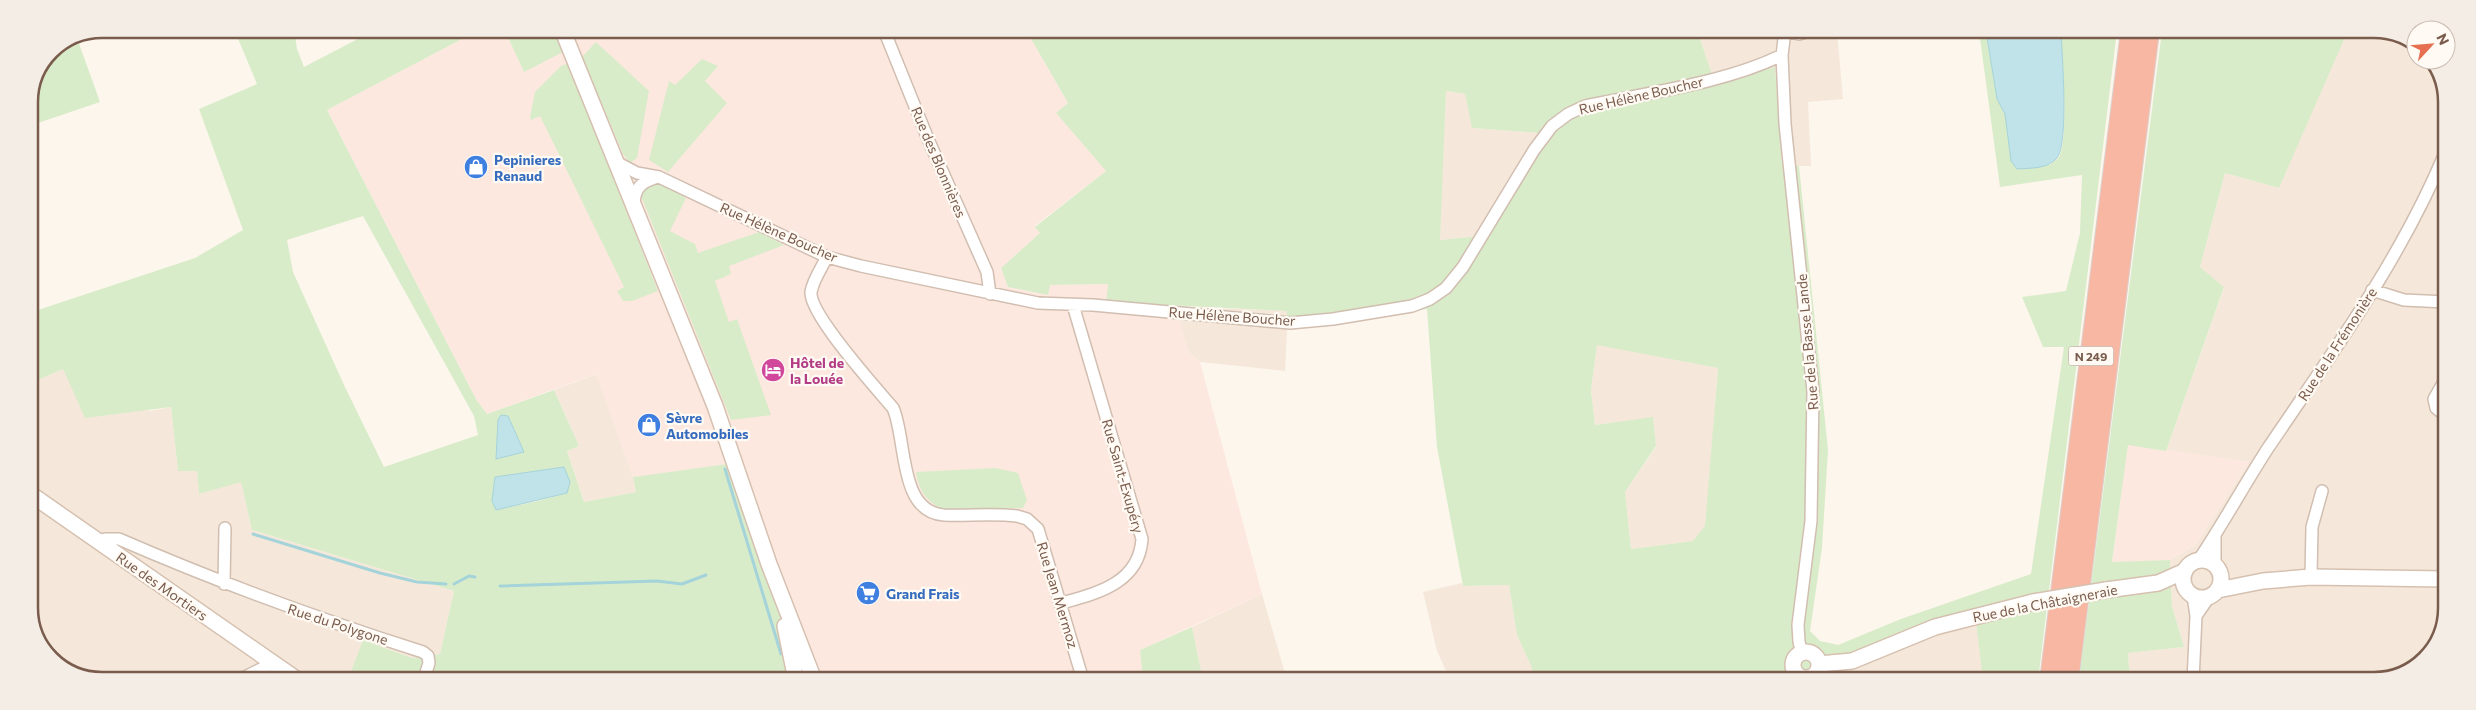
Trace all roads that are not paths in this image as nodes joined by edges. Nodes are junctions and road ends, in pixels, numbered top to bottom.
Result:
1 (566, 38) edge
2 (887, 38) edge
3 (1784, 38) edge
4 (2130, 38) edge
5 (2148, 38) edge
6 (1782, 55) junction
7 (618, 164) junction
8 (2438, 170) edge
9 (659, 177) junction
10 (634, 203) junction
11 (827, 257) junction
12 (2372, 290) junction
13 (990, 294) junction
14 (2438, 302) edge
15 (1073, 305) junction
16 (2438, 391) edge
17 (2438, 410) edge
18 (2322, 491) dead end
19 (38, 499) edge
20 (225, 528) dead end
21 (2215, 534) junction
22 (99, 542) junction
23 (2198, 561) junction
24 (770, 564) junction
25 (2185, 571) junction
26 (2311, 577) junction
27 (2438, 579) edge
28 (2158, 582) junction
29 (2216, 582) junction
30 (224, 584) junction
31 (2190, 592) junction
32 (1062, 603) junction
33 (2196, 616) junction
34 (1802, 653) junction
35 (273, 664) junction
36 (1819, 664) junction
37 (256, 672) edge
38 (285, 672) edge
39 (426, 672) edge
40 (794, 672) edge
41 (811, 672) edge
42 (1081, 672) edge
43 (1797, 672) edge
44 (1817, 672) edge
45 (2051, 672) edge
46 (2069, 672) edge
47 (2193, 672) edge

1 - 7 street
2 - 13 street, Rue des Blonnières
3 - 6 street, Rue de la Basse Lande
4 - 45 highway, N 249
5 - 46 highway, N 249
6 - 15 street, Rue Hélène Boucher
6 - 34 street, Rue de la Basse Lande
7 - 9 street, Rue Hélène Boucher
7 - 10 street
8 - 12 street, Rue de la Frémonière
9 - 10 street
9 - 11 street, Rue Hélène Boucher
10 - 24 street
11 - 13 street, Rue Hélène Boucher
11 - 32 street, Rue Jean Mermoz
12 - 14 street
12 - 21 street, Rue de la Frémonière
13 - 15 street, Rue Hélène Boucher
15 - 32 street, Rue Saint-Exupéry
16 - 17 street
18 - 26 street
19 - 22 street, Rue des Mortiers
20 - 30 street
21 - 23 street, Rue de la Frémonière
21 - 29 street
22 - 30 street, Rue du Polygone
22 - 35 street, Rue des Mortiers
23 - 25 street, Rue de la Châtaigneraie
23 - 29 street, Rue de la Châtaigneraie
24 - 40 street
24 - 41 street
25 - 28 street, Rue de la Châtaigneraie
25 - 31 street
26 - 27 street, Rue de la Châtaigneraie
26 - 29 street, Rue de la Châtaigneraie
28 - 31 street, Rue de la Châtaigneraie
28 - 36 street, Rue de la Châtaigneraie, bridge
29 - 31 street, Rue de la Châtaigneraie
29 - 33 street
30 - 39 street, Rue du Polygone
31 - 33 street
32 - 42 street, Rue Jean Mermoz
33 - 47 street
34 - 36 street
34 - 43 street
35 - 37 street
35 - 38 street, Rue des Mortiers
36 - 44 street

